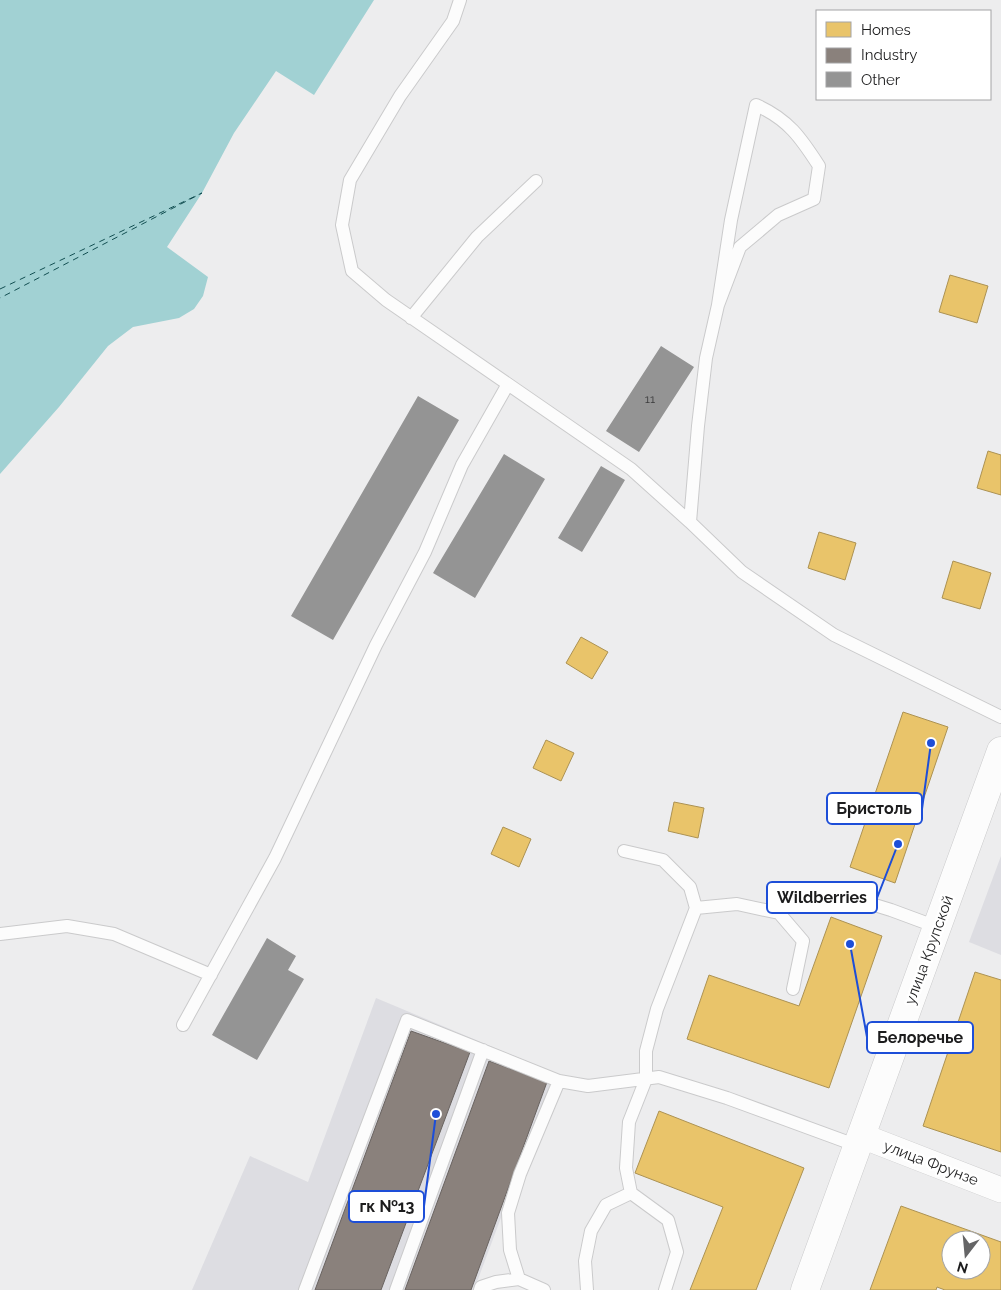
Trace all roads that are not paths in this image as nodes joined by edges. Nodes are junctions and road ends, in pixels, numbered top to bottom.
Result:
1 (460, 0) edge
2 (536, 181) dead end
3 (718, 305) junction
4 (411, 318) junction
5 (508, 384) junction
6 (690, 522) junction
7 (1001, 717) edge
8 (1001, 751) edge
9 (624, 851) dead end
10 (829, 891) dead end
11 (696, 908) junction
12 (937, 927) junction
13 (0, 934) edge
14 (211, 975) junction
15 (793, 990) dead end
16 (183, 1025) dead end
17 (483, 1050) junction
18 (646, 1079) junction
19 (559, 1081) junction
20 (860, 1141) junction
21 (1001, 1190) edge
22 (631, 1194) junction
23 (519, 1279) junction
24 (305, 1290) edge
25 (396, 1290) edge
26 (480, 1290) edge
27 (544, 1290) edge
28 (587, 1290) edge
29 (665, 1290) edge
30 (805, 1290) edge

1 - 4 lane
2 - 4 lane
3 - 3 lane
3 - 6 lane
4 - 5 lane
5 - 6 lane
5 - 14 lane
6 - 7 lane
8 - 12 street, улица Крупской
9 - 11 lane
10 - 12 lane
11 - 15 lane
11 - 18 lane
12 - 20 street, улица Крупской
13 - 14 lane
14 - 16 lane
17 - 19 lane
17 - 24 lane
17 - 25 lane
18 - 19 lane
18 - 20 lane
18 - 22 lane
19 - 23 lane
20 - 21 street, улица Фрунзе
20 - 30 street, улица Крупской
22 - 28 lane
22 - 29 lane
23 - 26 lane
23 - 27 lane

